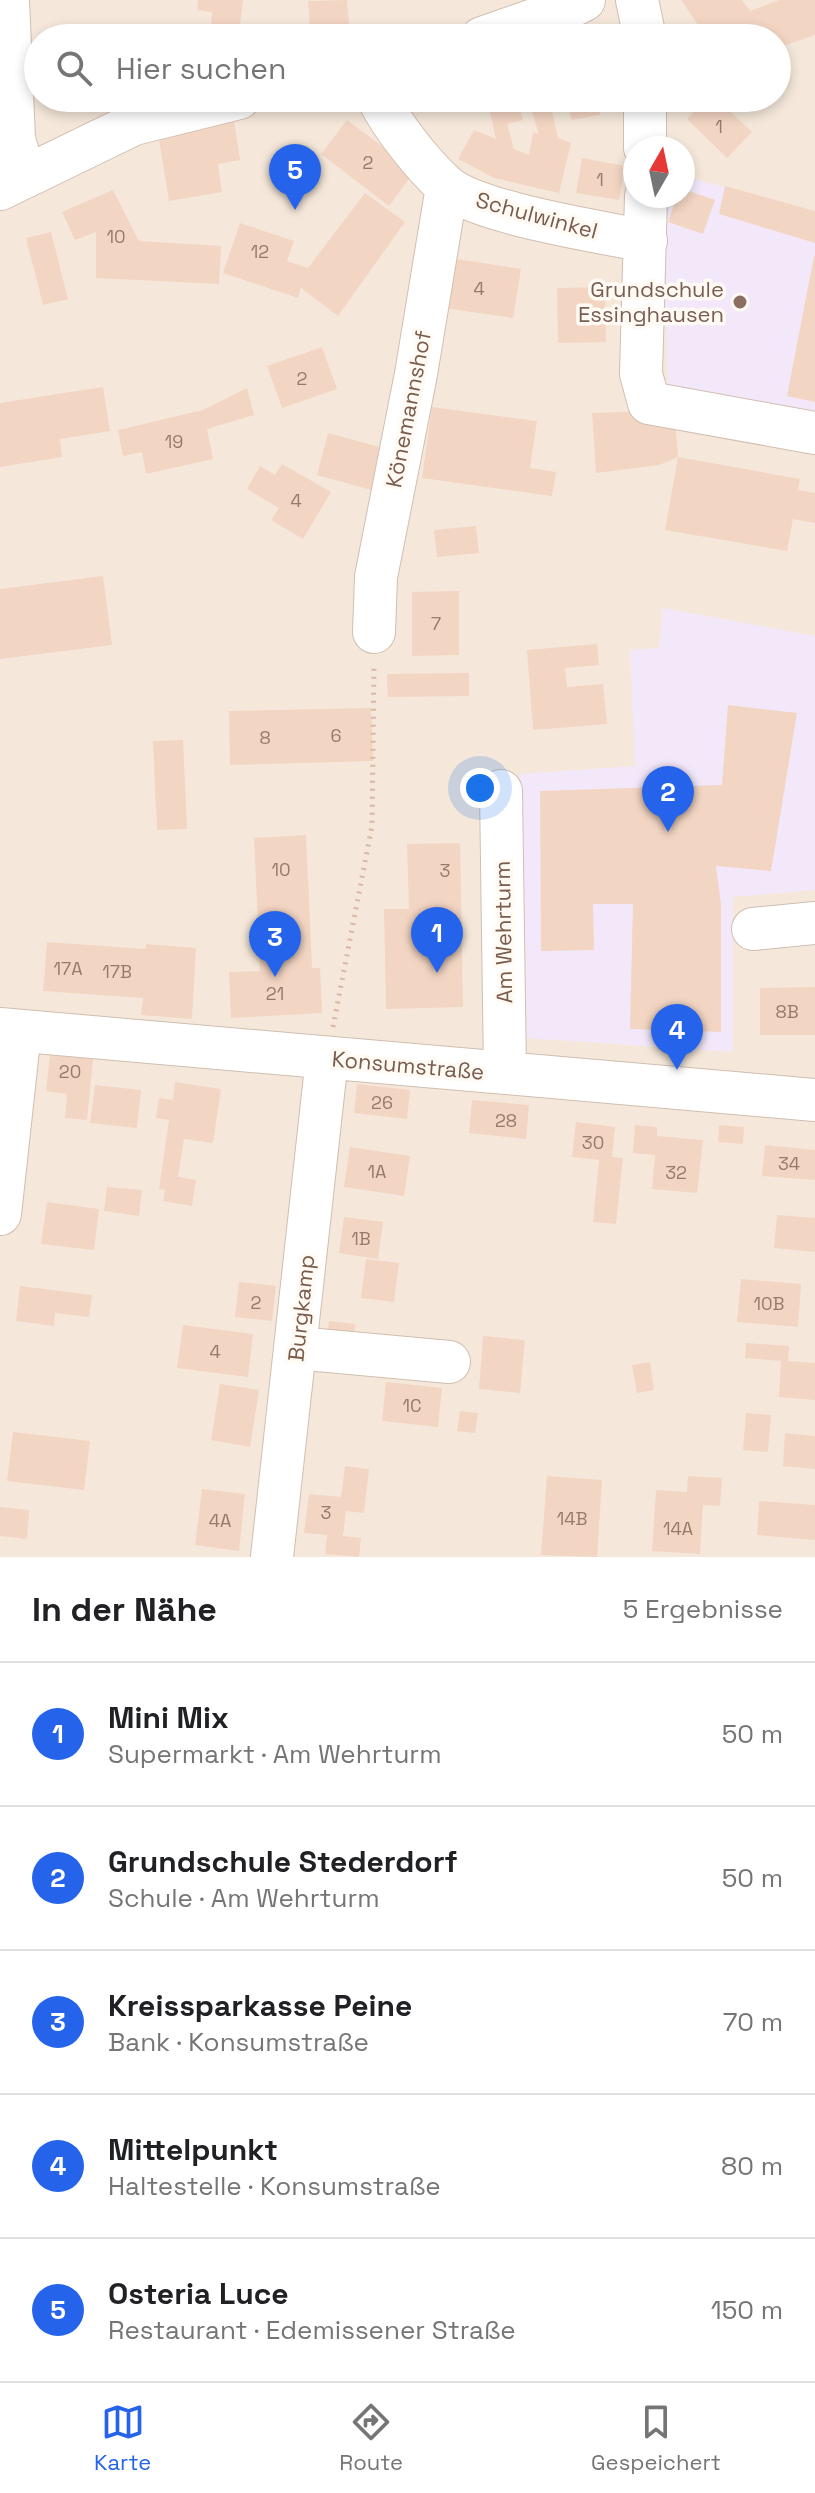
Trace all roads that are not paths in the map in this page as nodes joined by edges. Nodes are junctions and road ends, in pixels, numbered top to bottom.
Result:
1 (8, 0) edge
2 (584, 0) edge
3 (637, 0) edge
4 (522, 24) edge
5 (642, 24) edge
6 (182, 112) edge
7 (385, 112) edge
8 (645, 112) edge
9 (645, 136) edge
10 (12, 183) edge
11 (447, 187) junction
12 (646, 208) edge
13 (646, 241) junction
14 (815, 433) edge
15 (374, 632) road end
16 (501, 791) dead end
17 (815, 923) edge
18 (753, 929) dead end
19 (10, 1030) edge
20 (327, 1058) junction
21 (505, 1073) junction
22 (815, 1100) edge
23 (0, 1214) edge
24 (296, 1348) junction
25 (449, 1362) dead end
26 (272, 1557) edge

1 - 10 street
2 - 4 street
3 - 5 street
6 - 10 street
7 - 11 street, Schulwinkel
8 - 9 street
11 - 13 street, Schulwinkel
11 - 15 street, Könemannshof
12 - 13 street
13 - 14 street
16 - 21 street, Am Wehrturm
17 - 18 street
19 - 20 street, Konsumstraße
19 - 23 street
20 - 21 street, Konsumstraße
20 - 24 street, Burgkamp
21 - 22 street, Konsumstraße
24 - 25 street
24 - 26 street, Burgkamp

